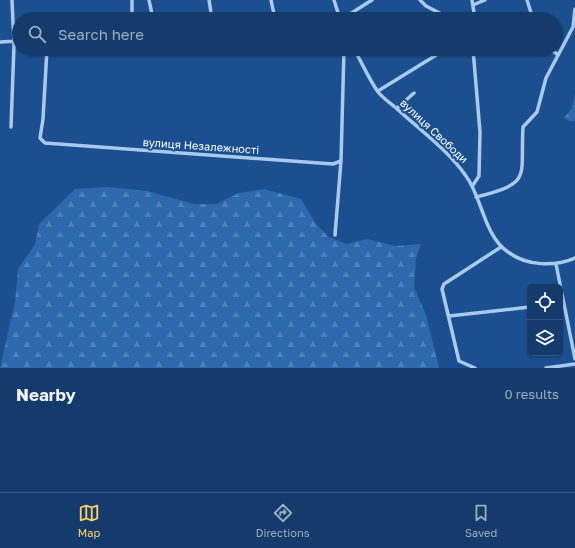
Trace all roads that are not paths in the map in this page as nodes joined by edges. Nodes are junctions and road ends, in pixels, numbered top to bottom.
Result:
1 (12, 0) edge
2 (132, 0) edge
3 (149, 0) edge
4 (209, 0) edge
5 (271, 0) edge
6 (334, 0) edge
7 (372, 0) edge
8 (420, 0) edge
9 (472, 0) edge
10 (484, 0) edge
11 (527, 0) edge
12 (473, 5) junction
13 (575, 9) edge
14 (13, 12) edge
15 (132, 12) edge
16 (152, 12) edge
17 (211, 12) edge
18 (274, 12) edge
19 (338, 12) edge
20 (352, 12) edge
21 (438, 12) edge
22 (474, 12) edge
23 (531, 12) edge
24 (12, 41) edge
25 (0, 42) edge
26 (563, 44) edge
27 (13, 56) edge
28 (47, 56) edge
29 (344, 56) edge
30 (358, 56) edge
31 (435, 56) edge
32 (474, 56) edge
33 (556, 56) edge
34 (378, 92) junction
35 (414, 93) dead end
36 (397, 108) junction
37 (11, 127) dead end
38 (341, 160) junction
39 (472, 185) junction
40 (476, 197) junction
41 (335, 234) dead end
42 (502, 247) junction
43 (575, 258) edge
44 (556, 264) junction
45 (565, 304) joint
46 (527, 308) edge
47 (449, 316) junction
48 (575, 359) edge
49 (575, 364) edge
50 (475, 368) edge
51 (546, 368) edge

1 - 14 street
2 - 15 street
3 - 16 street
4 - 17 street
5 - 18 street
6 - 19 street
7 - 20 street
8 - 21 street
9 - 12 street
10 - 12 street
11 - 23 street
12 - 22 street
13 - 26 street
24 - 25 street
27 - 37 street
28 - 38 street, вулиця Незалежності
29 - 38 street
30 - 34 street, вулиця Свободи
31 - 34 street
32 - 39 street
33 - 40 street
34 - 36 street, вулиця Свободи
35 - 36 street
36 - 39 street, вулиця Свободи
38 - 41 street
39 - 40 street, вулиця Свободи
40 - 42 street, вулиця Свободи
42 - 44 street, вулиця Свободи
42 - 47 street
43 - 44 street, вулиця Свободи
44 - 45 street
45 - 48 street
46 - 47 street
47 - 50 street
49 - 51 street

